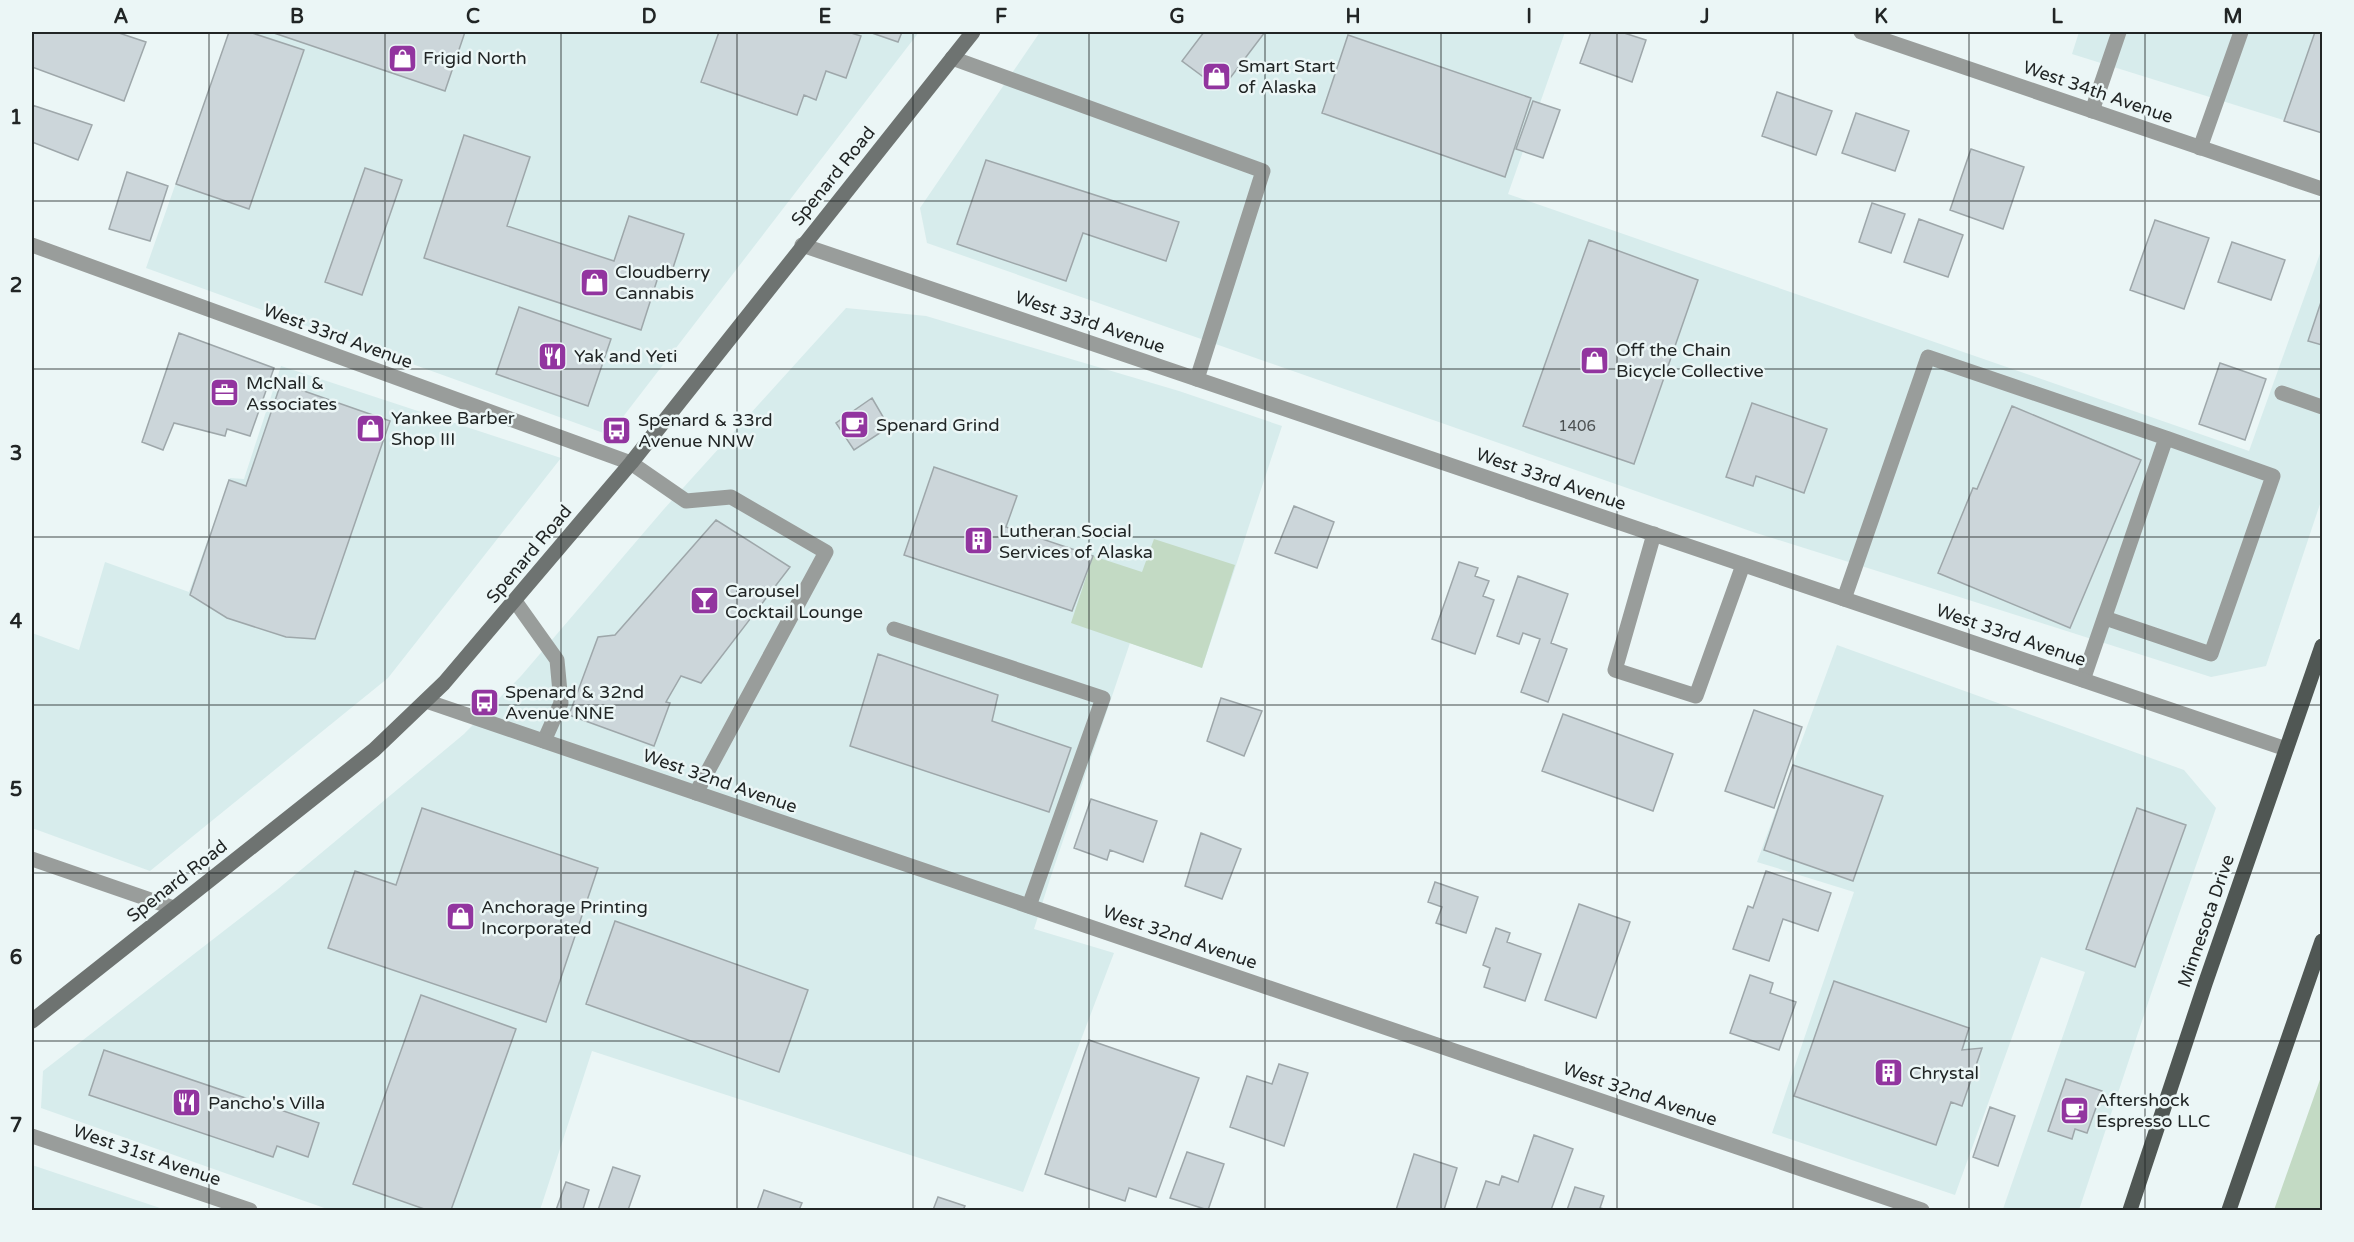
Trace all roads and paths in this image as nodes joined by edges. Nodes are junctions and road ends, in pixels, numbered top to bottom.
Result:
1 (973, 32) edge
2 (1861, 32) edge
3 (2119, 32) edge
4 (2241, 32) edge
5 (952, 58) junction
6 (2092, 111) junction
7 (2200, 148) junction
8 (2322, 189) edge
9 (32, 245) edge
10 (802, 245) junction
11 (1197, 379) junction
12 (2282, 393) dead end
13 (2322, 407) edge
14 (2166, 438) junction
15 (630, 463) junction
16 (1654, 534) junction
17 (1743, 565) junction
18 (1844, 599) junction
19 (515, 601) junction
20 (2105, 618) junction
21 (894, 629) dead end
22 (2322, 646) edge
23 (2084, 680) junction
24 (426, 701) junction
25 (544, 741) junction
26 (2286, 749) junction
27 (696, 793) junction
28 (32, 859) edge
29 (1029, 906) junction
30 (174, 908) junction
31 (2322, 941) edge
32 (32, 1021) edge
33 (32, 1136) edge
34 (250, 1210) edge
35 (1922, 1210) edge
36 (2130, 1210) edge
37 (2229, 1210) edge

1 - 5 main road, Spenard Road
2 - 6 street, West 34th Avenue
3 - 6 street
4 - 7 street
5 - 10 main road, Spenard Road
5 - 11 street
6 - 7 street, West 34th Avenue
7 - 8 street, West 34th Avenue
9 - 15 street, West 33rd Avenue
10 - 11 street, West 33rd Avenue
10 - 15 main road, Spenard Road
11 - 16 street, West 33rd Avenue
12 - 13 street
14 - 18 street
14 - 20 street
14 - 20 street
15 - 19 main road, Spenard Road
15 - 27 street, West 33rd Avenue
16 - 17 street, West 33rd Avenue
16 - 17 street
17 - 18 street, West 33rd Avenue
18 - 23 street, West 33rd Avenue
19 - 24 main road, Spenard Road
19 - 25 street
20 - 23 street
21 - 29 street
22 - 26 main road, Minnesota Drive
23 - 26 street, West 33rd Avenue
24 - 25 street, West 32nd Avenue
24 - 30 main road, Spenard Road
25 - 27 street, West 32nd Avenue
26 - 36 main road, Minnesota Drive
27 - 29 street, West 32nd Avenue
28 - 30 street
29 - 35 street, West 32nd Avenue
30 - 32 main road, Spenard Road
31 - 37 main road
33 - 34 street, West 31st Avenue

